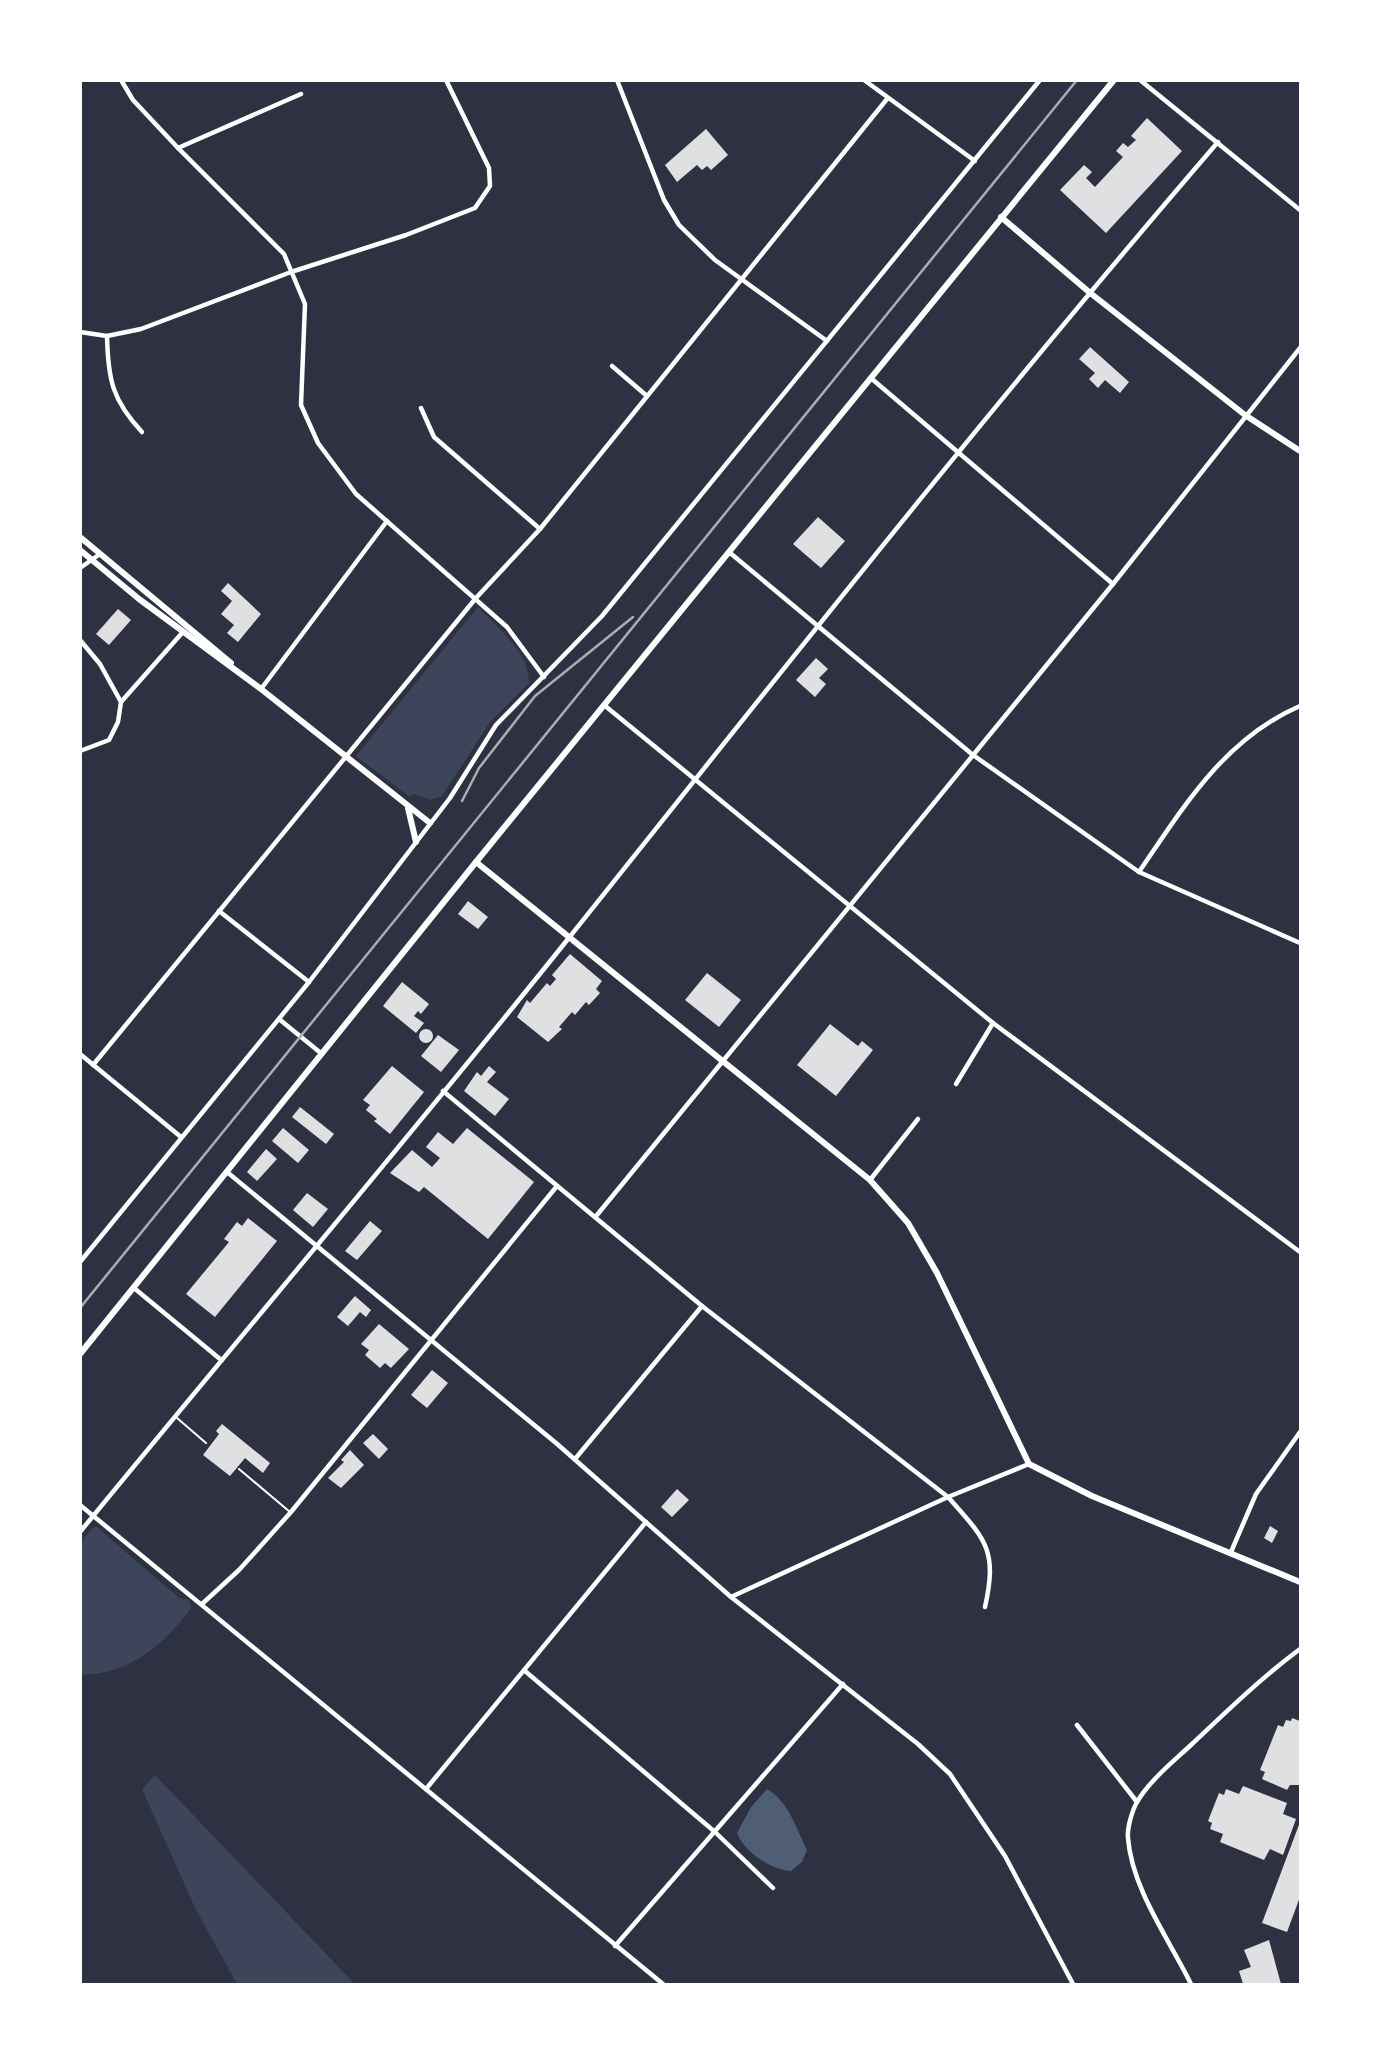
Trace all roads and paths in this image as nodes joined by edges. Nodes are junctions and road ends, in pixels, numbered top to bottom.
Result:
1 (121, 80) edge
2 (446, 80) edge
3 (617, 80) edge
4 (864, 80) edge
5 (1040, 80) edge
6 (1114, 80) edge
7 (1140, 80) edge
8 (301, 94) dead end
9 (887, 99) junction
10 (1218, 142) junction
11 (178, 148) junction
12 (975, 160) junction
13 (1300, 210) edge
14 (1001, 217) junction
15 (291, 272) junction
16 (743, 277) junction
17 (1089, 292) junction
18 (80, 332) edge
19 (107, 336) junction
20 (827, 341) junction
21 (1300, 348) edge
22 (612, 366) dead end
23 (872, 379) junction
24 (648, 396) junction
25 (421, 408) dead end
26 (1245, 415) junction
27 (142, 432) dead end
28 (959, 451) junction
29 (1300, 451) edge
30 (387, 521) junction
31 (540, 529) junction
32 (80, 537) edge
33 (80, 550) edge
34 (729, 551) junction
35 (100, 554) junction
36 (93, 561) junction
37 (80, 568) edge
38 (1113, 583) junction
39 (476, 598) junction
40 (818, 625) junction
41 (182, 633) junction
42 (80, 640) edge
43 (240, 672) junction
44 (544, 677) junction
45 (261, 688) junction
46 (121, 702) junction
47 (604, 705) junction
48 (1300, 706) edge
49 (80, 751) edge
50 (973, 755) junction
51 (346, 757) junction
52 (694, 779) junction
53 (408, 806) junction
54 (430, 823) junction
55 (416, 842) junction
56 (477, 862) junction
57 (1139, 872) junction
58 (850, 907) junction
59 (219, 911) junction
60 (569, 937) junction
61 (1300, 943) edge
62 (309, 982) junction
63 (279, 1019) junction
64 (993, 1023) junction
65 (80, 1054) edge
66 (323, 1054) junction
67 (723, 1062) junction
68 (93, 1065) junction
69 (956, 1084) dead end
70 (443, 1091) junction
71 (918, 1119) dead end
72 (181, 1137) junction
73 (227, 1172) junction
74 (870, 1180) junction
75 (557, 1186) junction
76 (597, 1215) junction
77 (315, 1247) junction
78 (1300, 1252) edge
79 (80, 1262) edge
80 (134, 1288) junction
81 (702, 1306) junction
82 (433, 1339) junction
83 (80, 1354) edge
84 (220, 1359) junction
85 (176, 1417) junction
86 (1300, 1432) edge
87 (206, 1443) dead end
88 (575, 1459) junction
89 (1029, 1464) junction
90 (239, 1469) dead end
91 (948, 1497) junction
92 (80, 1506) edge
93 (291, 1512) junction
94 (93, 1516) junction
95 (646, 1522) junction
96 (80, 1532) edge
97 (1231, 1552) junction
98 (1300, 1582) edge
99 (731, 1597) junction
100 (202, 1604) junction
101 (985, 1606) dead end
102 (1300, 1649) edge
103 (525, 1671) junction
104 (844, 1684) junction
105 (1077, 1725) dead end
106 (426, 1789) junction
107 (1137, 1802) junction
108 (715, 1832) junction
109 (772, 1888) dead end
110 (615, 1946) junction
111 (663, 1984) edge
112 (1073, 1984) edge
113 (1191, 1984) edge

1 - 11 street
2 - 15 street
3 - 16 street
4 - 9 street
5 - 12 street
6 - 14 main road
7 - 10 street
8 - 11 street
9 - 12 street
9 - 16 street
10 - 13 street
10 - 17 street
11 - 15 street
12 - 20 street
14 - 17 main road
14 - 23 main road
15 - 19 street
15 - 30 street
16 - 20 street
16 - 24 street
17 - 26 main road
17 - 28 street
18 - 19 street
19 - 27 street
20 - 44 street
21 - 26 street
22 - 24 street
23 - 28 street
23 - 34 main road
24 - 31 street
25 - 31 street
26 - 29 main road
26 - 38 street
28 - 38 street
28 - 40 street
30 - 39 street
30 - 45 street
31 - 39 street
32 - 35 main road
33 - 36 main road
34 - 40 street
34 - 47 main road
35 - 36 street
35 - 43 main road
36 - 37 street
36 - 41 main road
38 - 50 street
39 - 44 street
39 - 51 street
40 - 50 street
40 - 52 street
41 - 43 main road
41 - 46 street
42 - 46 street
43 - 45 main road
44 - 54 street
45 - 51 main road
46 - 49 street
47 - 52 street
47 - 56 main road
48 - 57 street
50 - 57 street
50 - 58 street
51 - 53 main road
51 - 59 street
52 - 58 street
52 - 60 street
53 - 54 main road
53 - 55 main road
54 - 55 street
55 - 62 street
56 - 60 main road
56 - 66 main road
57 - 61 street
58 - 64 street
58 - 67 street
59 - 62 street
59 - 68 street
60 - 67 main road
60 - 70 street
62 - 63 street
63 - 66 street
63 - 72 street
64 - 69 street
64 - 78 street
65 - 68 street
66 - 73 main road
67 - 74 main road
67 - 76 street
68 - 72 street
70 - 75 street
70 - 77 street
71 - 74 street
72 - 79 street
73 - 77 street
73 - 80 main road
74 - 89 main road
75 - 76 street
75 - 82 street
76 - 81 street
77 - 82 street
77 - 84 street
80 - 83 main road
80 - 84 street
81 - 88 street
81 - 91 street
82 - 88 street
82 - 93 street
84 - 85 street
85 - 87 lane
85 - 94 street
86 - 97 street
88 - 95 street
89 - 91 street
89 - 97 main road
90 - 93 lane
91 - 99 street
91 - 101 street
92 - 94 street
93 - 100 street
94 - 96 street
94 - 100 street
95 - 99 street
95 - 103 street
97 - 98 main road
99 - 104 street
100 - 106 street
102 - 107 street
103 - 106 street
103 - 108 street
104 - 108 street
104 - 112 street
105 - 107 street
106 - 110 street
107 - 113 street
108 - 109 street
108 - 110 street
110 - 111 street

